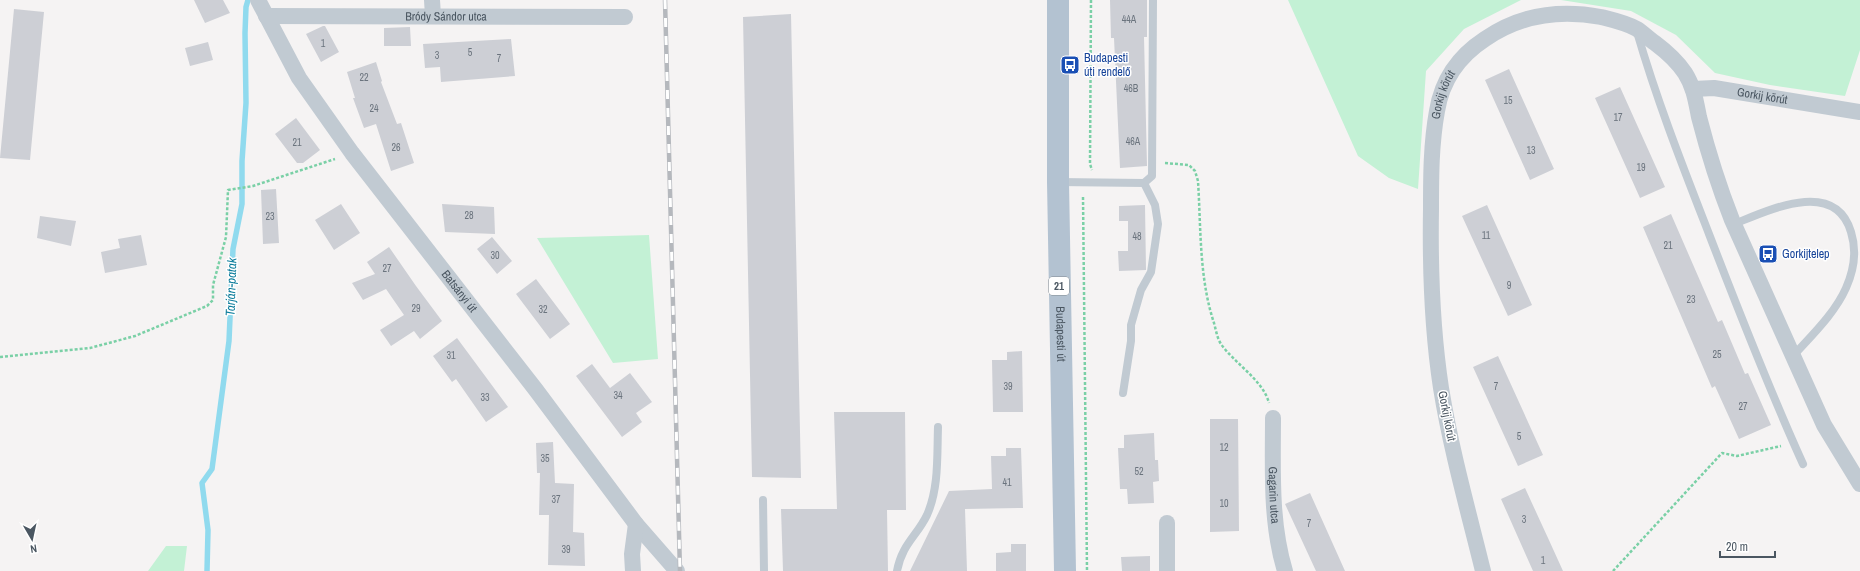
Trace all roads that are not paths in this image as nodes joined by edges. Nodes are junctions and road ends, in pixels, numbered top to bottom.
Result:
1 (258, 0) edge
2 (432, 0) edge
3 (1058, 0) edge
4 (1153, 0) edge
5 (266, 16) junction
6 (433, 16) junction
7 (625, 18) dead end
8 (1636, 29) junction
9 (1694, 89) junction
10 (1860, 112) edge
11 (1058, 182) junction
12 (1144, 183) junction
13 (1734, 224) junction
14 (1794, 355) junction
15 (1123, 393) dead end
16 (1273, 418) road end
17 (938, 427) dead end
18 (1803, 464) dead end
19 (1860, 484) edge
20 (763, 500) dead end
21 (1167, 523) dead end
22 (636, 524) junction
23 (633, 571) edge
24 (677, 571) edge
25 (764, 571) edge
26 (897, 571) edge
27 (1065, 571) edge
28 (1167, 571) edge
29 (1285, 571) edge
30 (1483, 571) edge

1 - 5 street, Batsányi út
2 - 6 street
3 - 11 main road, Budapesti út / 21
4 - 12 lane
5 - 6 street, Bródy Sándor utca
5 - 22 street, Batsányi út
6 - 7 street, Bródy Sándor utca
8 - 9 street, Gorkij körút
8 - 18 lane
8 - 30 street, Gorkij körút
9 - 10 street, Gorkij körút
9 - 13 street
11 - 12 lane
11 - 27 main road, Budapesti út / 21
12 - 15 lane
13 - 14 street
13 - 14 lane
14 - 19 street
16 - 29 street, Gagarin utca
17 - 26 lane
20 - 25 lane
21 - 28 street
22 - 23 street
22 - 24 street, Batsányi út

